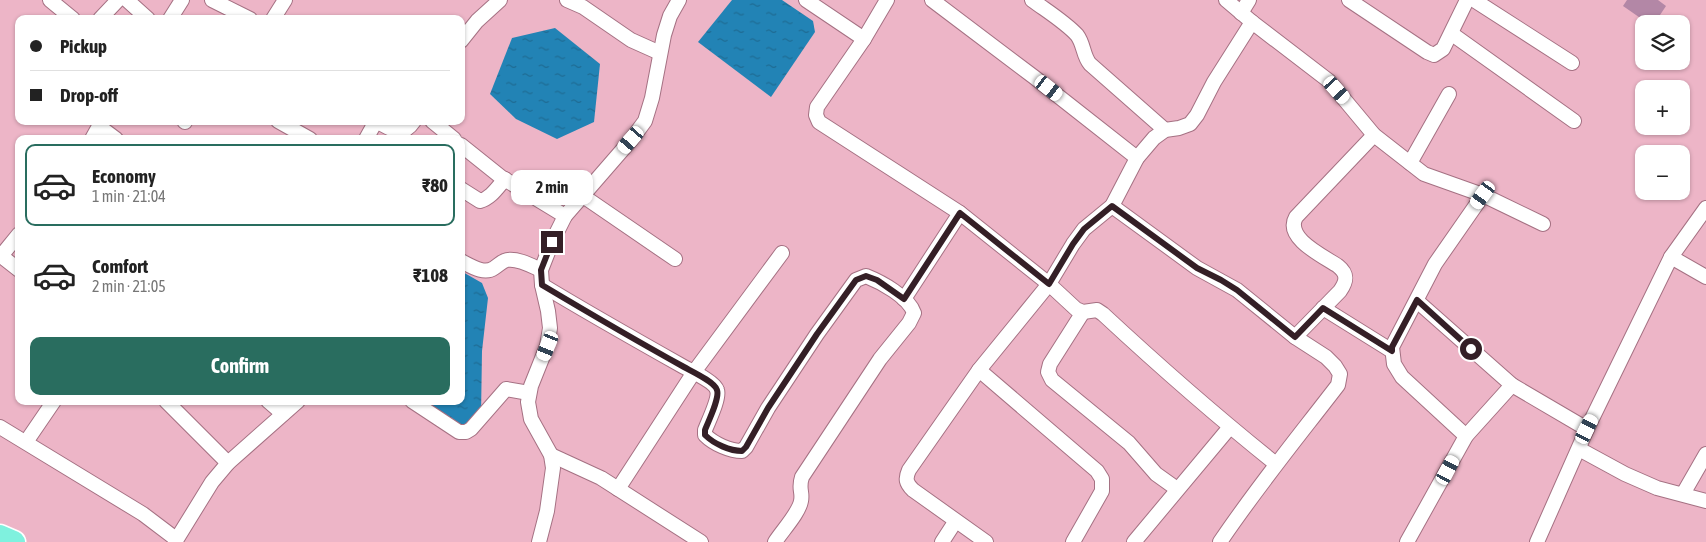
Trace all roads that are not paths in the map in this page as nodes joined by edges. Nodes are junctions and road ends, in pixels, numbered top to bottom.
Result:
1 (50, 0) edge
2 (118, 0) edge
3 (126, 0) edge
4 (182, 0) edge
5 (212, 0) edge
6 (285, 0) edge
7 (500, 0) edge
8 (567, 0) edge
9 (679, 0) edge
10 (806, 0) edge
11 (887, 0) edge
12 (932, 0) edge
13 (1032, 0) edge
14 (1226, 0) edge
15 (1249, 0) edge
16 (1349, 0) edge
17 (1467, 0) edge
18 (1474, 0) edge
19 (1241, 13) junction
20 (68, 15) edge
21 (104, 15) edge
22 (143, 15) edge
23 (173, 15) edge
24 (242, 15) edge
25 (276, 15) edge
26 (1252, 22) junction
27 (1452, 34) junction
28 (465, 36) edge
29 (864, 39) junction
30 (660, 53) junction
31 (1572, 63) dead end
32 (1449, 94) dead end
33 (1574, 121) dead end
34 (102, 125) edge
35 (285, 125) edge
36 (384, 125) edge
37 (411, 125) edge
38 (437, 125) edge
39 (1165, 130) junction
40 (112, 135) edge
41 (303, 135) edge
42 (400, 135) edge
43 (449, 135) edge
44 (1374, 135) junction
45 (465, 148) edge
46 (1137, 158) junction
47 (1410, 163) junction
48 (505, 179) junction
49 (465, 192) edge
50 (1483, 195) junction
51 (583, 196) junction
52 (1112, 206) junction
53 (1706, 208) edge
54 (960, 213) junction
55 (566, 216) junction
56 (1543, 224) dead end
57 (15, 239) edge
58 (782, 253) dead end
59 (1, 255) edge
60 (1671, 257) junction
61 (675, 260) dead end
62 (465, 263) edge
63 (15, 267) edge
64 (541, 270) junction
65 (1706, 277) edge
66 (1049, 284) junction
67 (542, 285) junction
68 (904, 299) junction
69 (1417, 300) junction
70 (1323, 308) junction
71 (1083, 312) junction
72 (1295, 337) junction
73 (1392, 351) junction
74 (979, 370) junction
75 (694, 372) junction
76 (1512, 385) junction
77 (529, 393) junction
78 (51, 405) edge
79 (170, 405) edge
80 (273, 405) edge
81 (293, 405) edge
82 (418, 405) edge
83 (283, 414) junction
84 (0, 427) edge
85 (1230, 427) junction
86 (1587, 429) junction
87 (1466, 436) junction
88 (26, 442) junction
89 (1579, 449) junction
90 (1706, 454) edge
91 (551, 455) junction
92 (228, 463) junction
93 (1276, 464) junction
94 (618, 489) junction
95 (1177, 489) junction
96 (1683, 494) junction
97 (1706, 501) edge
98 (955, 522) junction
99 (0, 536) edge
100 (176, 540) edge
101 (14, 542) edge
102 (539, 542) edge
103 (701, 542) edge
104 (775, 542) edge
105 (942, 542) edge
106 (986, 542) edge
107 (1073, 542) edge
108 (1134, 542) edge
109 (1220, 542) edge
110 (1407, 542) edge
111 (1537, 542) edge

1 - 20 street
2 - 21 street
3 - 22 street
4 - 23 street
5 - 24 street
6 - 25 street
7 - 28 street
8 - 30 street
9 - 30 street
10 - 29 street
11 - 29 street
12 - 46 street
13 - 39 street
14 - 19 street
15 - 19 street
16 - 27 street
17 - 27 street
18 - 31 street
19 - 26 street
26 - 39 street
26 - 44 street
27 - 33 street
29 - 54 street
30 - 51 street
32 - 47 street
34 - 40 street
35 - 41 street
36 - 42 street
37 - 42 street
38 - 43 street
39 - 46 street
44 - 47 street
44 - 70 street
45 - 48 street
46 - 52 street
47 - 50 street
48 - 49 street
48 - 55 street
50 - 56 street
50 - 69 street
51 - 55 street
51 - 61 street
52 - 66 street
52 - 72 street
53 - 60 street
54 - 66 street
54 - 68 street
55 - 64 street
57 - 59 street
58 - 75 street
59 - 63 street
60 - 65 street
60 - 86 street
62 - 64 street
64 - 67 street
66 - 71 street
66 - 74 street
67 - 75 street
67 - 77 street
68 - 75 street
68 - 104 street
69 - 73 street
69 - 76 street
70 - 72 street
70 - 73 street
71 - 85 street
71 - 95 street
72 - 93 street
73 - 87 street
74 - 98 street
74 - 107 street
75 - 94 street
76 - 86 street
76 - 87 street
77 - 82 street
77 - 91 street
78 - 88 street
79 - 92 street
80 - 83 street
81 - 83 street
83 - 92 street
84 - 88 street
85 - 93 street
85 - 95 street
86 - 89 street
87 - 110 street
88 - 100 street
89 - 96 street
89 - 111 street
90 - 96 street
91 - 94 street
91 - 102 street
92 - 100 street
93 - 109 street
94 - 103 street
95 - 108 street
96 - 97 street
98 - 105 street
98 - 106 street
99 - 101 main road

